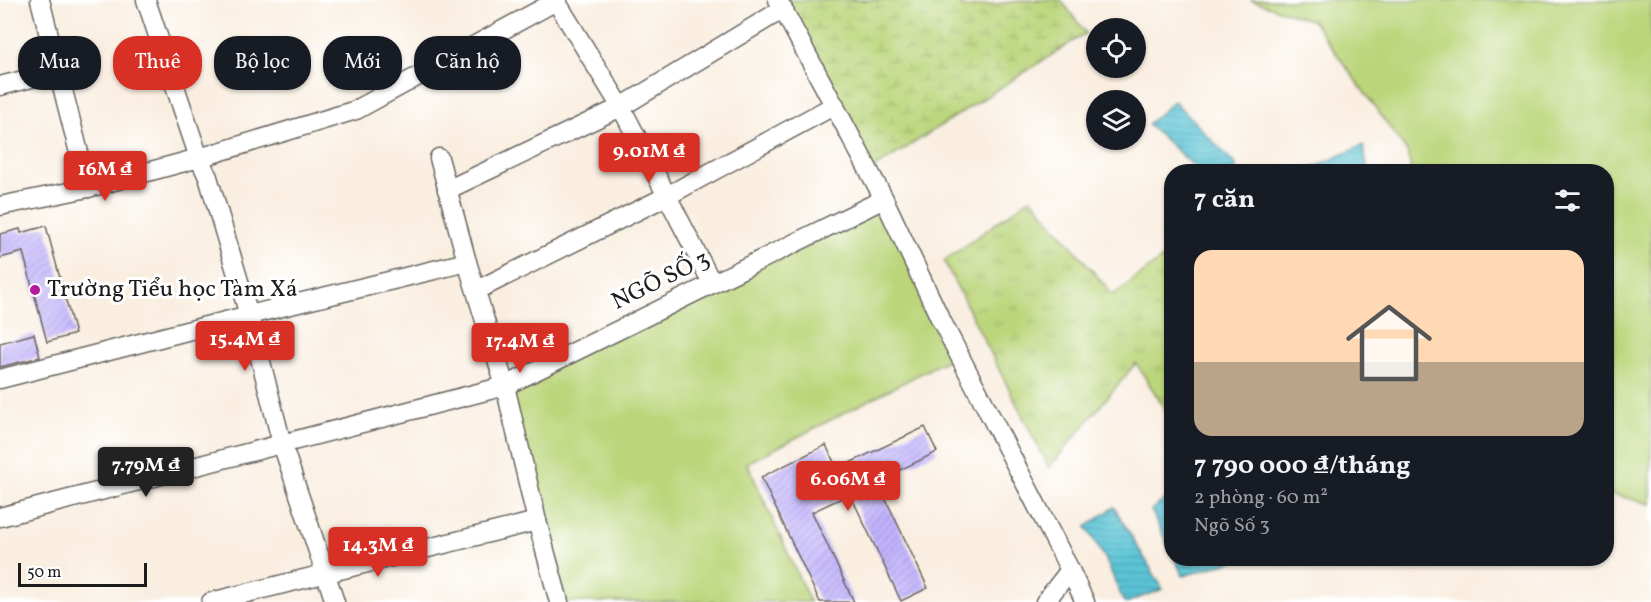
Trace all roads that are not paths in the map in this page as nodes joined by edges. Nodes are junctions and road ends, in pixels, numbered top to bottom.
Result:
1 (40, 0) edge
2 (146, 0) edge
3 (557, 1) edge
4 (780, 4) edge
5 (50, 36) edge
6 (18, 81) edge
7 (0, 86) edge
8 (64, 90) edge
9 (835, 105) junction
10 (621, 107) junction
11 (200, 158) junction
12 (439, 158) dead end
13 (88, 188) junction
14 (447, 190) junction
15 (667, 196) junction
16 (884, 199) junction
17 (0, 206) edge
18 (467, 262) junction
19 (712, 283) junction
20 (477, 290) junction
21 (249, 315) junction
22 (0, 379) edge
23 (505, 386) junction
24 (282, 444) junction
25 (0, 518) edge
26 (537, 521) junction
27 (1070, 570) junction
28 (326, 572) junction
29 (211, 602) edge
30 (335, 602) edge
31 (559, 602) edge
32 (1045, 602) edge
33 (1085, 602) edge

1 - 5 street
2 - 11 street
3 - 10 street
3 - 11 street
4 - 9 street
4 - 10 street
6 - 7 street
8 - 13 street
9 - 15 street
9 - 16 street
10 - 14 street
10 - 15 street
11 - 13 street
11 - 21 street
12 - 14 street
13 - 17 street
14 - 18 street
15 - 19 street
15 - 20 street
16 - 19 street, NGÕ SỐ 3
16 - 27 street
18 - 20 street
18 - 21 street
19 - 23 street, NGÕ SỐ 3
20 - 23 street
21 - 22 street
21 - 24 street
23 - 24 street, NGÕ SỐ 3
23 - 26 street
24 - 25 street
24 - 28 street
26 - 28 street
26 - 31 street
27 - 32 street
27 - 33 street
28 - 29 street
28 - 30 street

